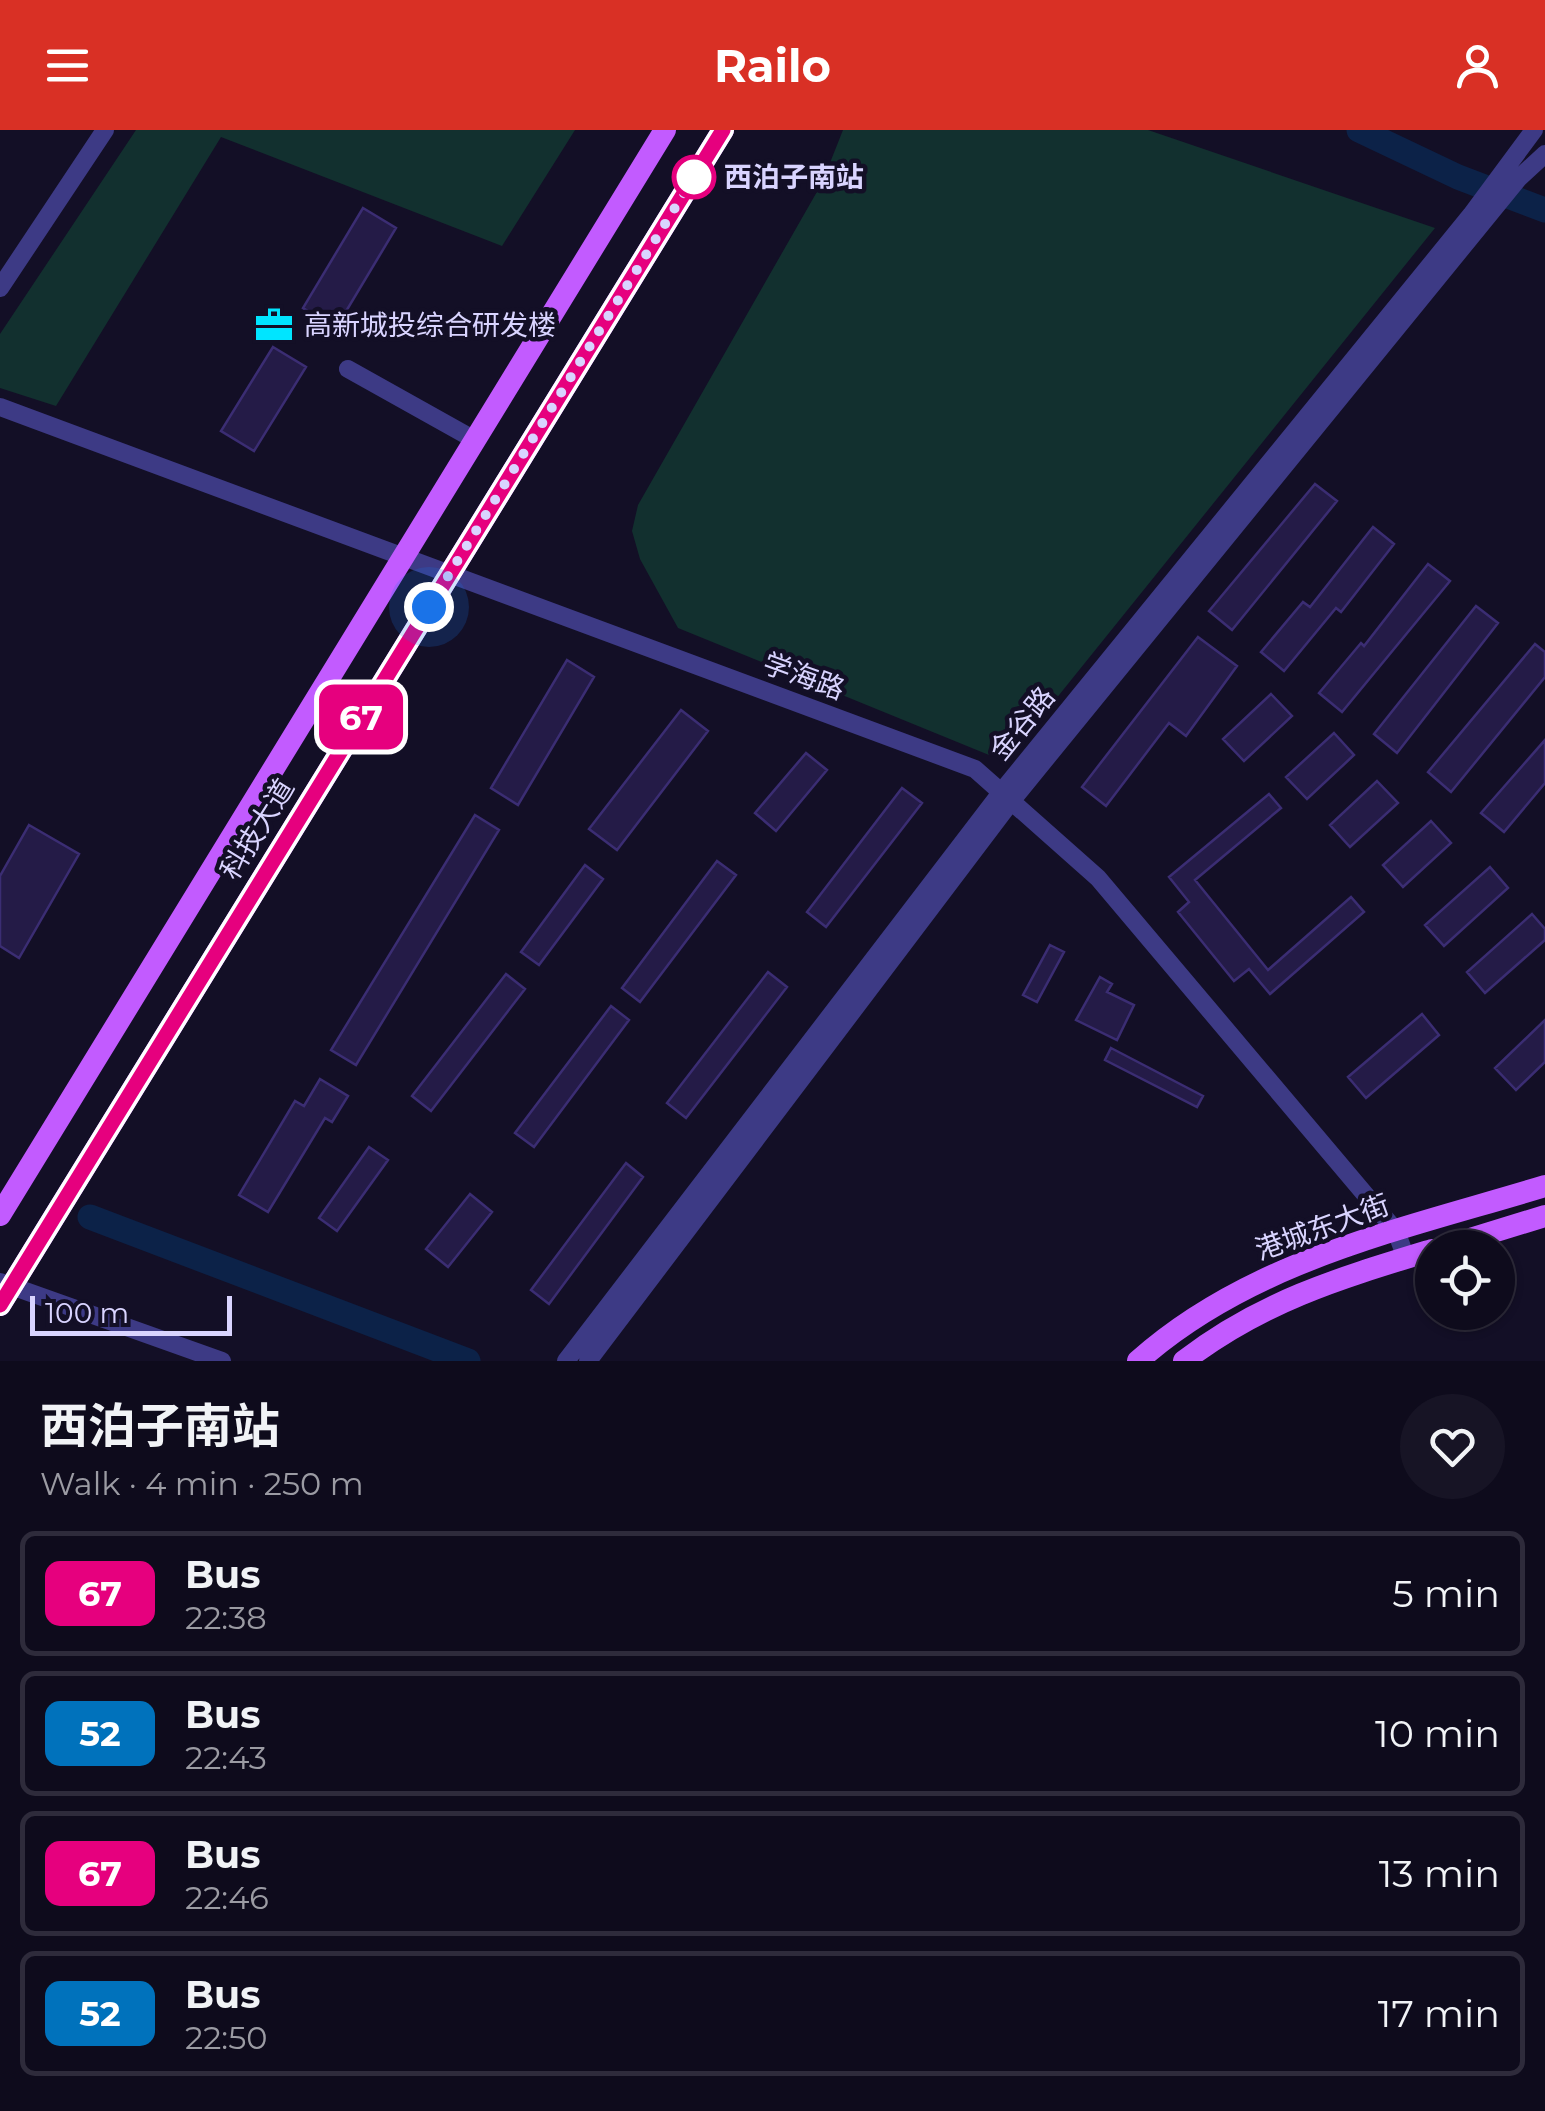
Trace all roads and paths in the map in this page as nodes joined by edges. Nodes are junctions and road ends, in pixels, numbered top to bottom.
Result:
1 (105, 130) edge
2 (665, 130) edge
3 (723, 130) edge
4 (1534, 130) edge
5 (1545, 154) edge
6 (1512, 174) junction
7 (0, 288) edge
8 (348, 368) dead end
9 (0, 407) edge
10 (475, 440) junction
11 (404, 557) junction
12 (450, 573) junction
13 (1008, 794) junction
14 (1545, 1186) edge
15 (0, 1215) edge
16 (1545, 1216) edge
17 (1500, 1230) edge
18 (1396, 1231) junction
19 (1415, 1255) edge
20 (1406, 1258) junction
21 (4, 1291) edge
22 (567, 1360) edge
23 (222, 1361) edge
24 (588, 1361) edge
25 (1138, 1361) edge
26 (1184, 1361) edge

1 - 7 street
2 - 10 main road, 科技大道
3 - 12 main road, 科技大道
4 - 6 street, 金谷路
5 - 6 street, 金谷路
6 - 13 street, 金谷路
8 - 10 street
9 - 11 street, 学海路
10 - 11 main road, 科技大道
11 - 12 street, 学海路
11 - 15 main road, 科技大道
12 - 13 street, 学海路
12 - 21 main road, 科技大道
13 - 18 street, 学海路
13 - 22 street, 金谷路
13 - 24 street, 金谷路
14 - 18 main road, 港城东大街
16 - 17 main road
18 - 20 street, 学海路
18 - 25 main road, 港城东大街
19 - 20 main road, 港城东大街
20 - 26 main road, 港城东大街
21 - 23 street

